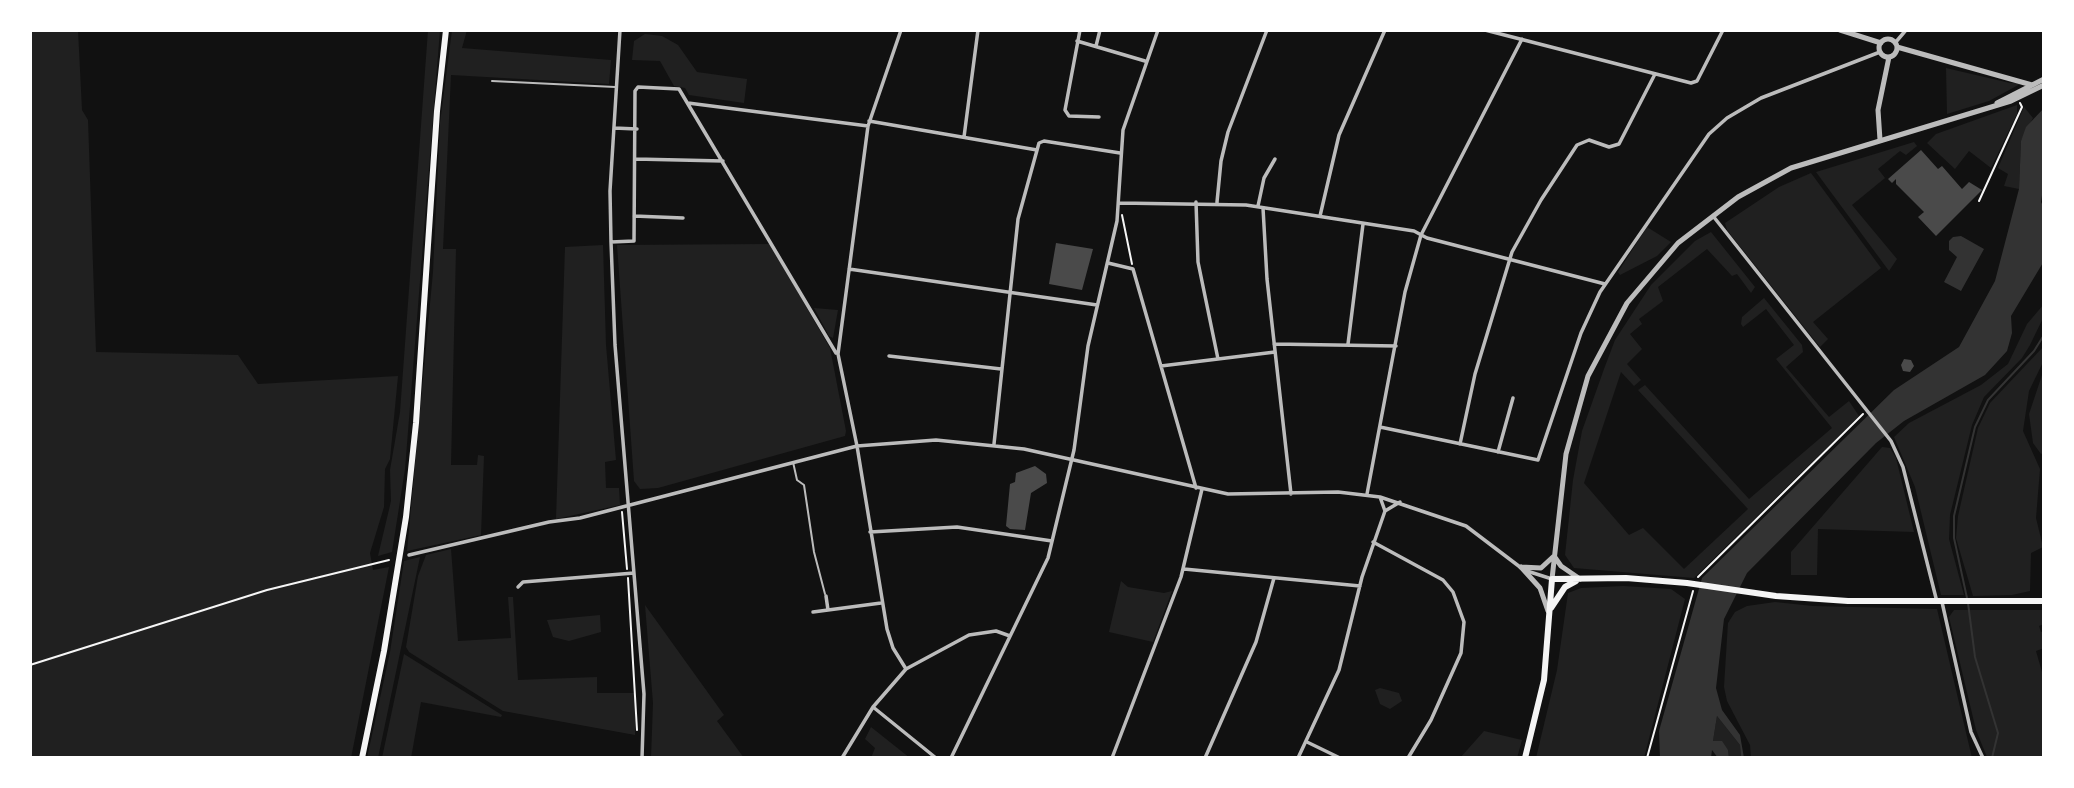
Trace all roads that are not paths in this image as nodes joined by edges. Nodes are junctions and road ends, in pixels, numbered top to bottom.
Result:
1 (446, 30) edge
2 (620, 30) edge
3 (901, 30) edge
4 (978, 30) edge
5 (1080, 30) edge
6 (1100, 30) edge
7 (1158, 30) edge
8 (1268, 30) edge
9 (1385, 30) edge
10 (1486, 30) edge
11 (1723, 30) edge
12 (1840, 30) edge
13 (1906, 30) edge
14 (1522, 39) junction
15 (1077, 41) junction
16 (1881, 43) junction
17 (1896, 45) junction
18 (1096, 46) junction
19 (1880, 52) junction
20 (1889, 57) junction
21 (1146, 62) junction
22 (1655, 74) junction
23 (2044, 79) edge
24 (492, 81) dead end
25 (2032, 85) junction
26 (2044, 85) edge
27 (616, 88) junction
28 (688, 103) junction
29 (1987, 108) junction
30 (1099, 117) dead end
31 (869, 123) junction
32 (613, 128) junction
33 (637, 129) junction
34 (964, 137) junction
35 (1880, 140) junction
36 (1037, 150) junction
37 (1120, 153) junction
38 (635, 159) junction
39 (1275, 159) dead end
40 (723, 160) junction
41 (1196, 202) junction
42 (1217, 202) junction
43 (1119, 203) junction
44 (1261, 207) junction
45 (1712, 215) junction
46 (634, 216) junction
47 (1320, 216) junction
48 (683, 218) dead end
49 (1363, 224) junction
50 (1421, 235) junction
51 (611, 242) junction
52 (1510, 260) junction
53 (1108, 263) junction
54 (849, 269) junction
55 (1605, 284) junction
56 (1009, 291) junction
57 (1097, 305) junction
58 (1274, 344) junction
59 (1348, 344) junction
60 (1396, 346) junction
61 (1275, 352) junction
62 (838, 354) junction
63 (890, 356) dead end
64 (1218, 359) junction
65 (1161, 366) junction
66 (1002, 369) junction
67 (1513, 398) dead end
68 (1380, 427) junction
69 (994, 444) junction
70 (1460, 444) junction
71 (857, 446) junction
72 (1498, 452) junction
73 (1071, 460) junction
74 (793, 461) junction
75 (1196, 488) junction
76 (1202, 489) junction
77 (1291, 494) junction
78 (1367, 494) junction
79 (1380, 497) junction
80 (1400, 502) junction
81 (628, 505) junction
82 (1385, 511) junction
83 (870, 532) junction
84 (1052, 541) junction
85 (1373, 542) junction
86 (409, 555) joint
87 (1554, 556) junction
88 (389, 560) road end
89 (1521, 567) junction
90 (1184, 569) junction
91 (634, 573) junction
92 (1274, 578) junction
93 (1552, 579) junction
94 (1581, 579) junction
95 (1360, 586) junction
96 (518, 587) dead end
97 (826, 596) joint
98 (2044, 601) edge
99 (1940, 602) junction
100 (881, 603) junction
101 (828, 610) junction
102 (1550, 610) junction
103 (813, 612) dead end
104 (1549, 620) junction
105 (1010, 636) junction
106 (906, 670) junction
107 (873, 707) junction
108 (1306, 741) junction
109 (1982, 756) edge
110 (362, 758) edge
111 (642, 758) edge
112 (842, 758) edge
113 (936, 758) edge
114 (951, 758) edge
115 (1112, 758) edge
116 (1205, 758) edge
117 (1298, 758) edge
118 (1340, 758) edge
119 (1408, 758) edge
120 (1525, 758) edge

1 - 110 main road
2 - 27 street
3 - 31 street
4 - 34 street
5 - 15 street
6 - 18 street
7 - 21 street
8 - 42 street
9 - 47 street
10 - 14 street
11 - 22 street
12 - 16 street
13 - 17 street
14 - 22 street
14 - 50 street
15 - 18 street
15 - 30 street
16 - 17 street
16 - 19 street
17 - 20 street
17 - 25 street
18 - 21 street
19 - 20 street
19 - 55 street
20 - 35 street
21 - 37 street
22 - 52 street
23 - 25 street
24 - 27 lane
25 - 29 street
26 - 29 street
27 - 32 street
28 - 31 street
28 - 33 street
28 - 40 street
29 - 35 street
31 - 34 street
31 - 54 street
32 - 33 street
32 - 51 street
33 - 38 street
34 - 36 street
35 - 45 street
36 - 37 street
36 - 56 street
37 - 43 street
38 - 40 street
38 - 46 street
39 - 44 street
40 - 62 street
41 - 42 street
41 - 43 street
41 - 64 street
42 - 44 street
43 - 53 street
44 - 47 street
44 - 58 street
45 - 87 street
45 - 99 street
46 - 48 street
46 - 51 street
47 - 49 street
49 - 50 street
49 - 59 street
50 - 52 street
50 - 60 street
51 - 81 street
52 - 55 street
52 - 70 street
53 - 57 street
53 - 65 street
54 - 56 street
54 - 62 street
55 - 72 street
56 - 57 street
56 - 66 street
57 - 73 street
58 - 59 street
58 - 61 street
59 - 60 street
60 - 68 street
61 - 64 street
61 - 77 street
62 - 71 street
63 - 66 street
64 - 65 street
65 - 75 street
66 - 69 street
67 - 72 street
68 - 70 street
68 - 78 street
69 - 71 street
69 - 73 street
70 - 72 street
71 - 74 street
71 - 83 street
73 - 75 street
73 - 84 street
74 - 81 street
74 - 97 lane
75 - 76 street
76 - 77 street
76 - 90 street
77 - 78 street
78 - 79 street
79 - 80 street
79 - 82 street
80 - 82 street
80 - 89 street
81 - 86 street
81 - 91 street
82 - 85 street
83 - 84 street
83 - 100 street
84 - 105 street
85 - 95 street
85 - 119 street
86 - 88 lane
87 - 89 street
87 - 93 street
87 - 94 street
89 - 93 street
89 - 104 street
90 - 92 street
90 - 115 street
91 - 96 street
91 - 111 street
92 - 95 street
92 - 116 street
93 - 94 main road
93 - 102 main road
94 - 99 main road
94 - 102 main road
95 - 108 street
97 - 101 street
98 - 99 main road
99 - 109 street
100 - 101 street
100 - 106 street
101 - 103 street
102 - 104 main road
104 - 120 main road
105 - 106 street
105 - 114 street
106 - 107 street
107 - 112 street
107 - 113 street
108 - 117 street
108 - 118 street

